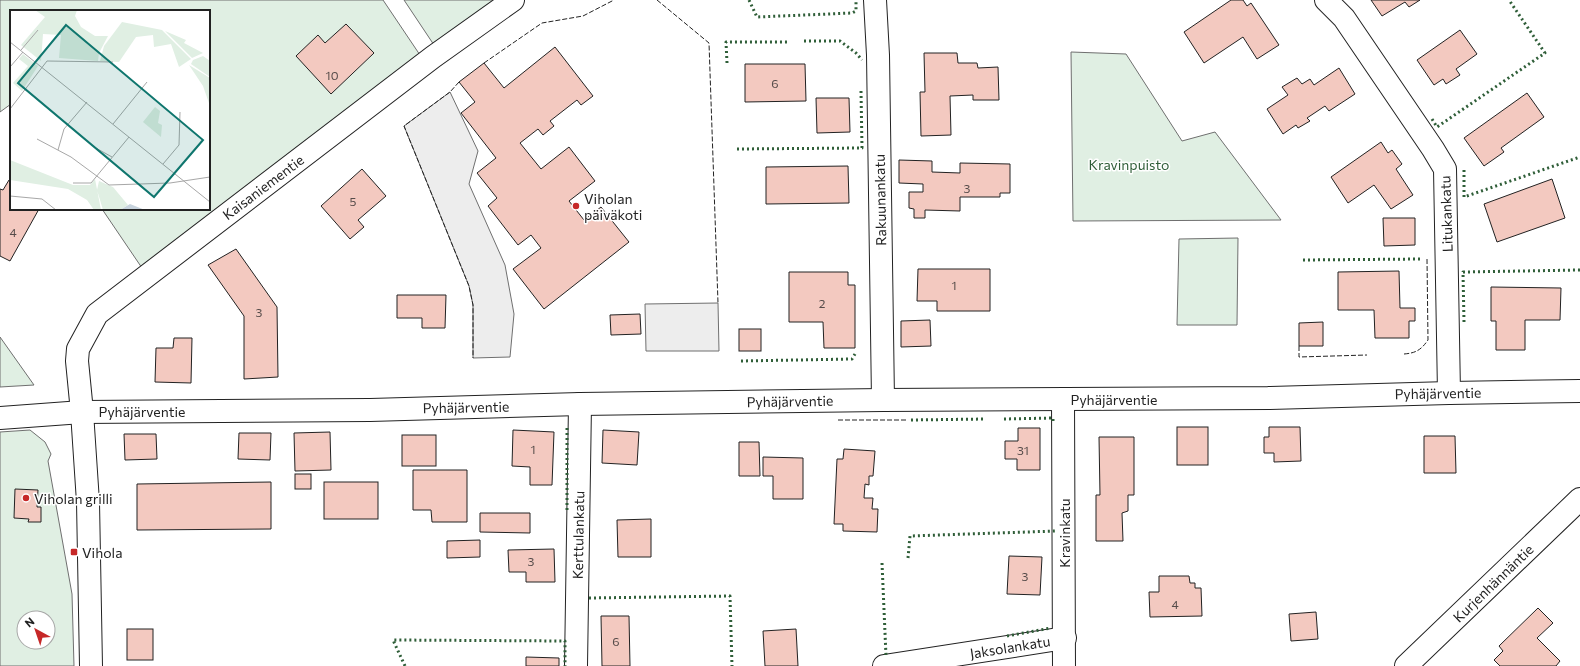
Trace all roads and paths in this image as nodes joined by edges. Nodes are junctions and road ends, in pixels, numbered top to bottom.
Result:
1 (513, 0) edge
2 (875, 0) edge
3 (1326, 0) edge
4 (1449, 392) junction
5 (1580, 392) edge
6 (1063, 399) junction
7 (883, 400) junction
8 (580, 404) junction
9 (82, 412) junction
10 (0, 418) edge
11 (1580, 499) edge
12 (1065, 638) junction
13 (91, 666) edge
14 (576, 666) edge
15 (884, 666) edge
16 (1064, 666) edge
17 (1406, 666) edge

1 - 9 street, Kaisaniementie
2 - 7 street, Rakuunankatu
3 - 4 street, Litukankatu
4 - 5 street, Pyhäjärventie
4 - 6 street, Pyhäjärventie
6 - 7 street, Pyhäjärventie
6 - 12 street, Kravinkatu
7 - 8 street, Pyhäjärventie
8 - 9 street, Pyhäjärventie
8 - 14 street, Kerttulankatu
9 - 10 street, Pyhäjärventie
9 - 13 street, Kaisaniementie
11 - 17 street, Kurjenhännäntie
12 - 15 street, Jaksolankatu
12 - 16 street, Kravinkatu

